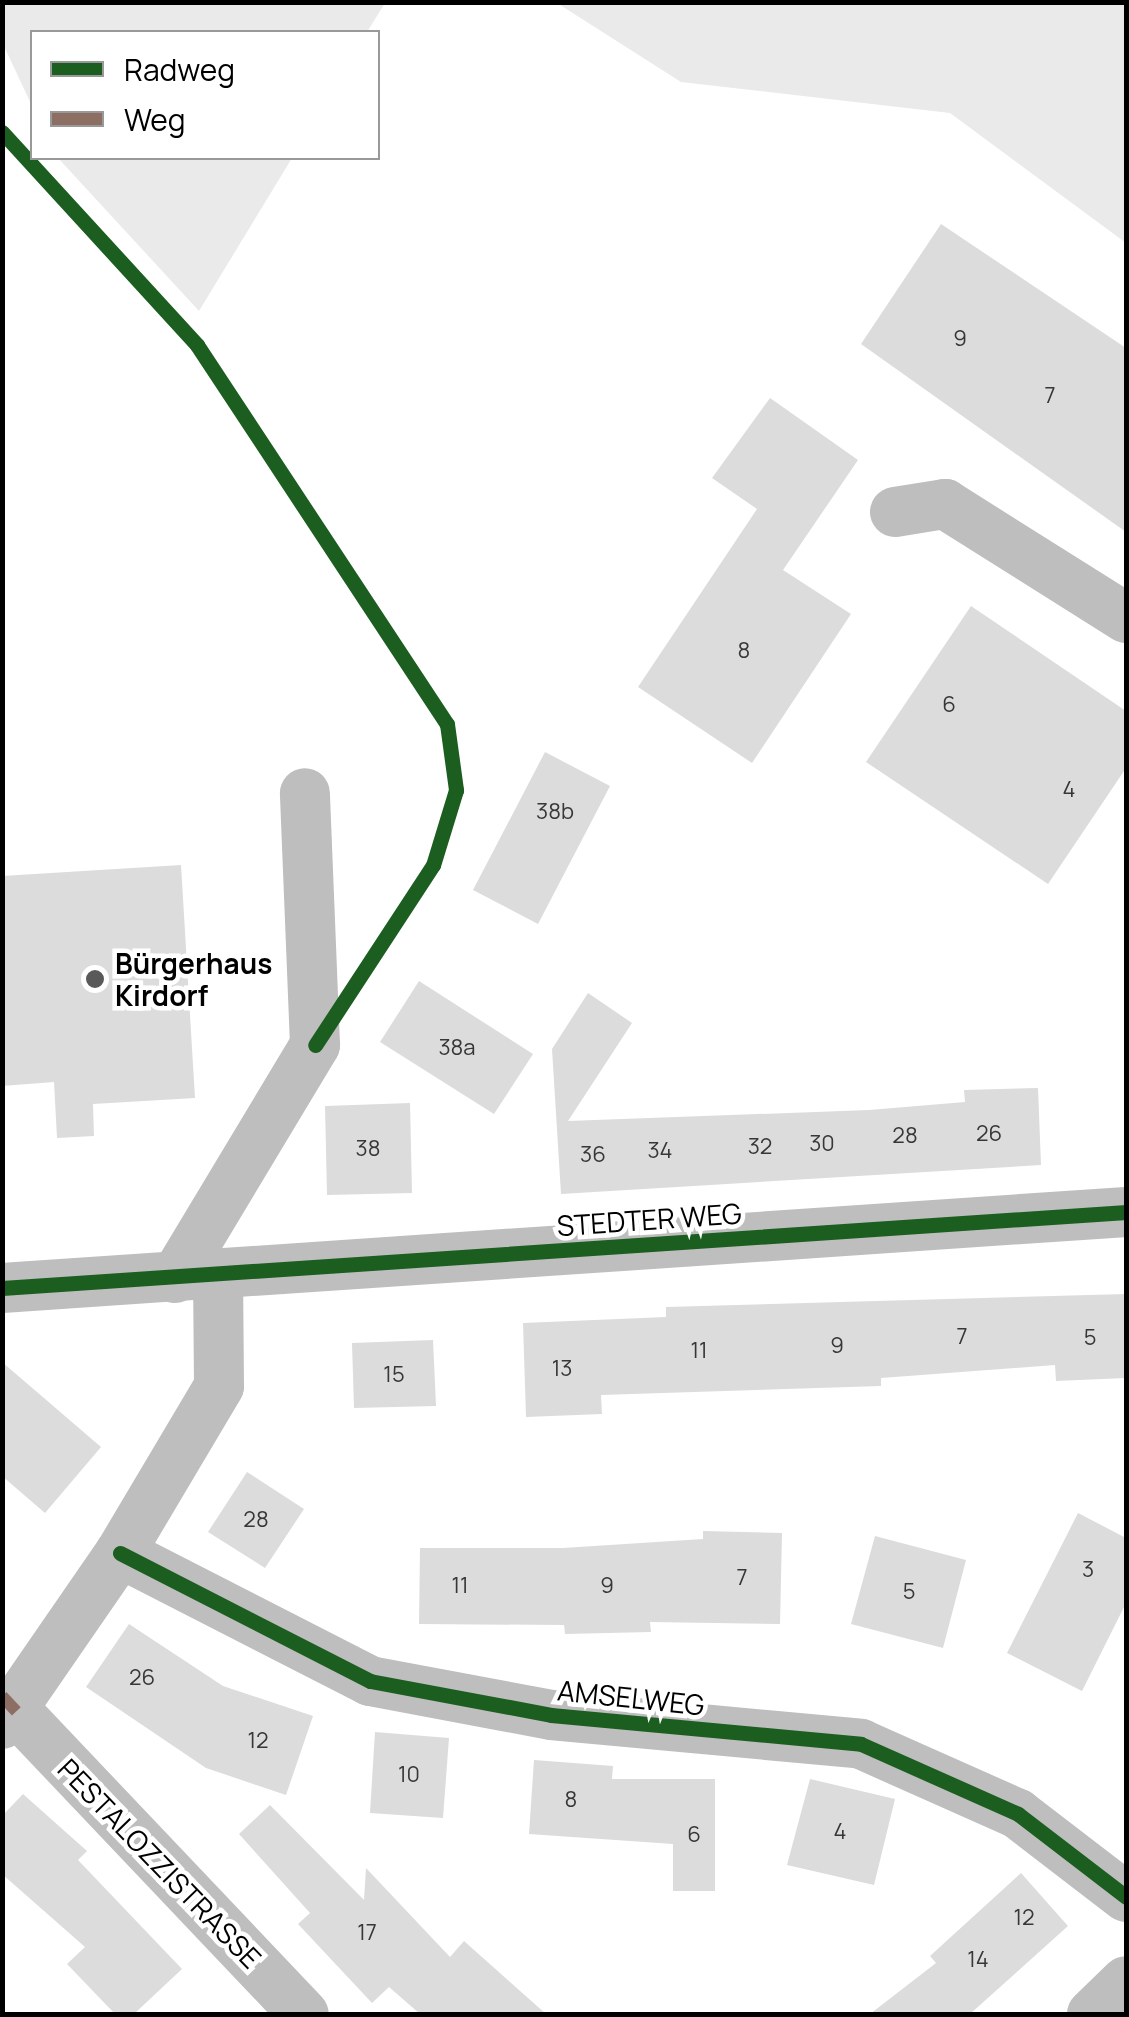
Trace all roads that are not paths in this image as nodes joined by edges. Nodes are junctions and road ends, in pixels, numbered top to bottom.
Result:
1 (895, 512) dead end
2 (1126, 618) edge
3 (305, 793) dead end
4 (1126, 1212) edge
5 (196, 1276) junction
6 (2, 1288) edge
7 (120, 1553) junction
8 (10, 1718) edge
9 (1126, 1897) edge
10 (1126, 1981) edge
11 (304, 2014) edge
12 (1092, 2014) edge

1 - 2 street
3 - 5 street
4 - 5 street, STEDTER WEG
5 - 6 street, STEDTER WEG
5 - 7 street
7 - 8 street
7 - 9 street, AMSELWEG
8 - 11 street, PESTALOZZISTRASSE
10 - 12 street

